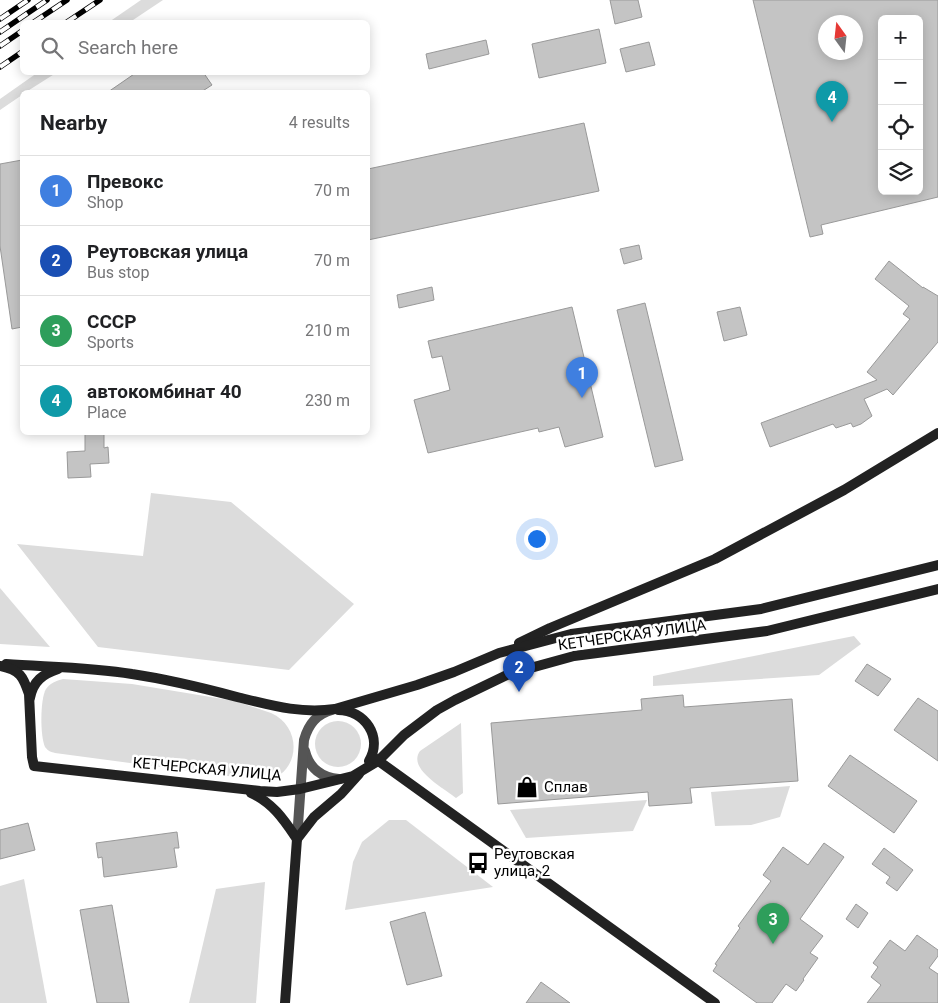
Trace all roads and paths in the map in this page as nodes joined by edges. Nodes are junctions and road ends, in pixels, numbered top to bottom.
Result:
1 (938, 433) edge
2 (938, 565) edge
3 (938, 589) edge
4 (499, 653) junction
5 (0, 665) edge
6 (67, 668) junction
7 (29, 704) junction
8 (335, 709) junction
9 (304, 740) junction
10 (375, 758) junction
11 (361, 771) junction
12 (344, 779) junction
13 (300, 789) junction
14 (246, 790) junction
15 (297, 839) junction
16 (285, 1003) edge
17 (715, 1003) edge

1 - 4 main road
2 - 4 main road, КЕТЧЕРСКАЯ УЛИЦА
3 - 10 main road, КЕТЧЕРСКАЯ УЛИЦА
4 - 8 main road, КЕТЧЕРСКАЯ УЛИЦА
5 - 6 main road, КЕТЧЕРСКАЯ УЛИЦА
5 - 7 main road, КЕТЧЕРСКАЯ УЛИЦА
6 - 7 main road, КЕТЧЕРСКАЯ УЛИЦА
6 - 8 main road, КЕТЧЕРСКАЯ УЛИЦА
7 - 14 main road, КЕТЧЕРСКАЯ УЛИЦА
8 - 9 street
8 - 10 main road
9 - 12 street
9 - 13 street
10 - 11 main road, КЕТЧЕРСКАЯ УЛИЦА
10 - 17 main road
11 - 12 main road, КЕТЧЕРСКАЯ УЛИЦА
11 - 15 main road
12 - 13 main road, КЕТЧЕРСКАЯ УЛИЦА
13 - 14 main road, КЕТЧЕРСКАЯ УЛИЦА
13 - 15 street
14 - 15 main road
15 - 16 main road

